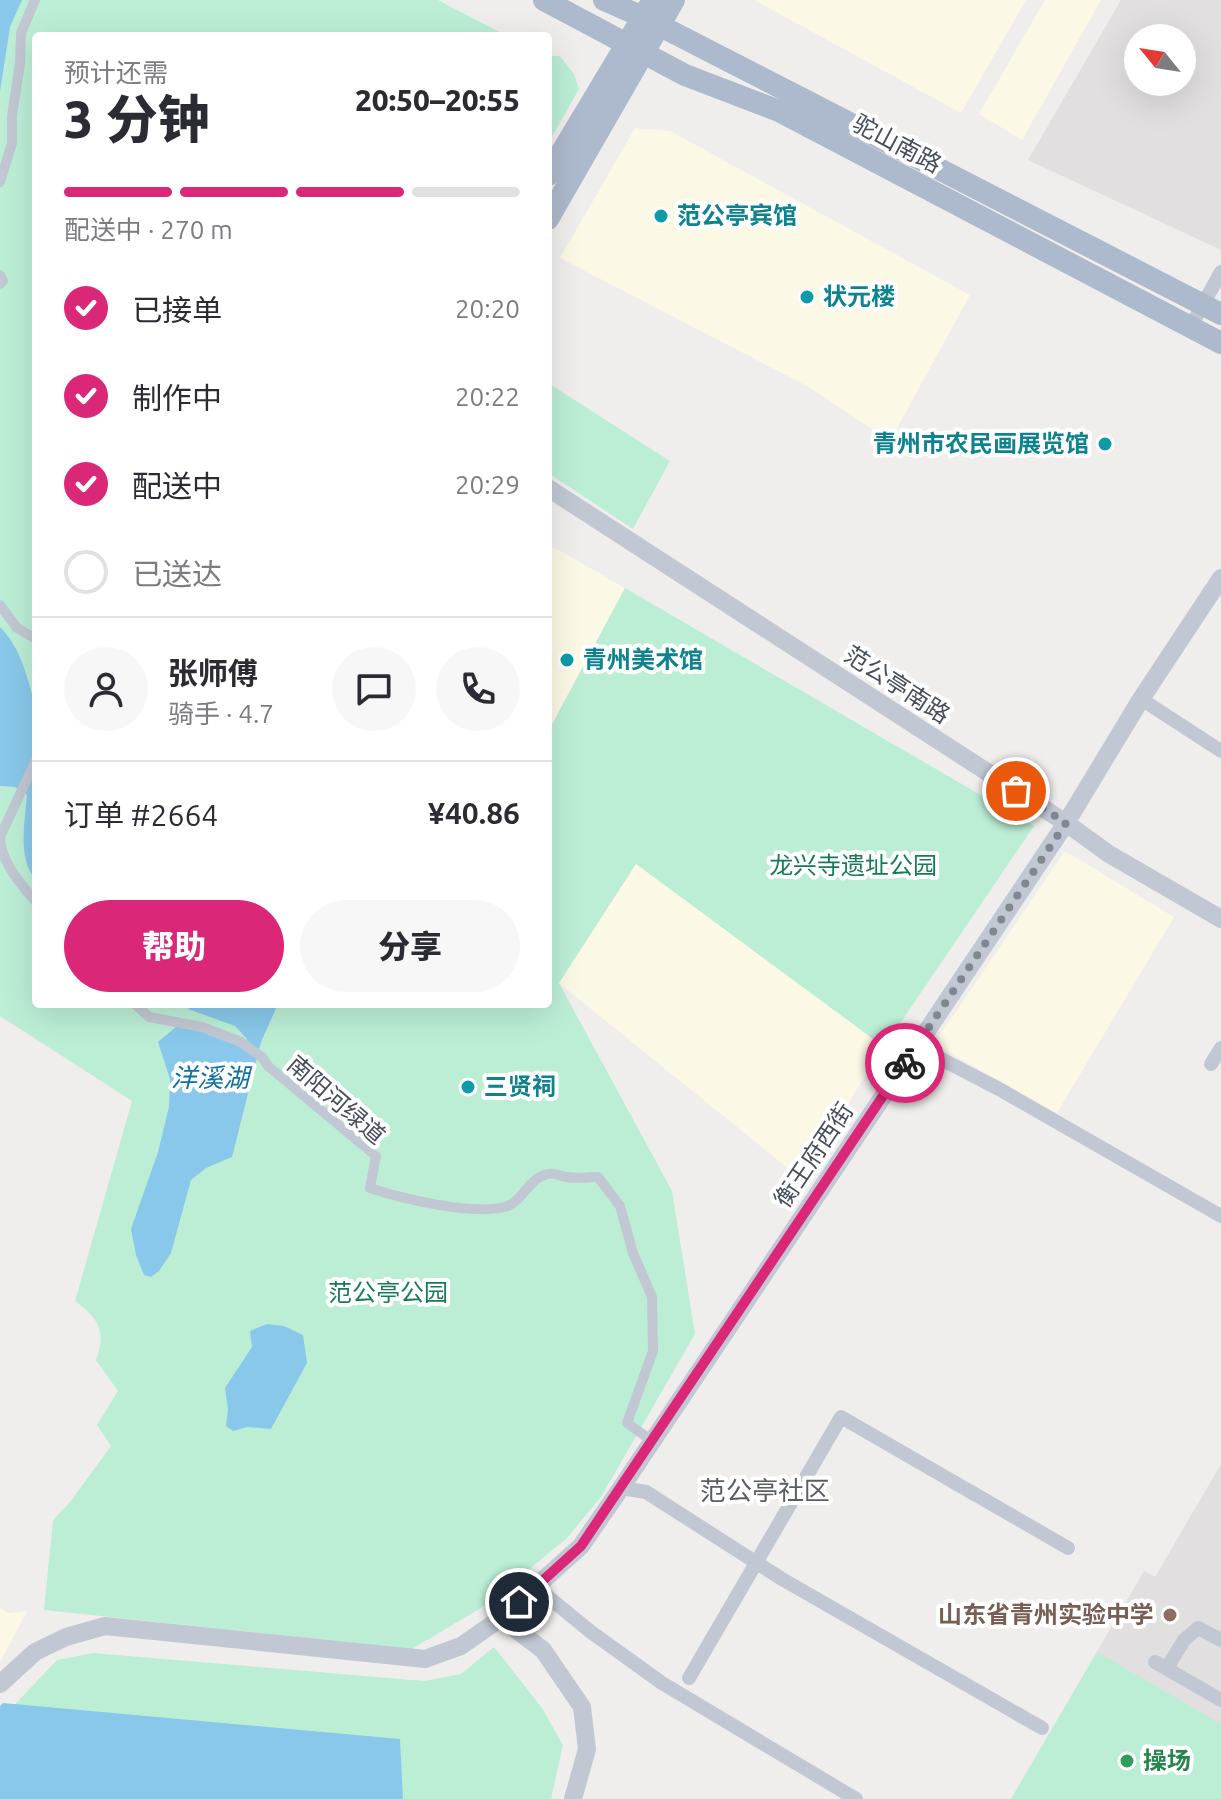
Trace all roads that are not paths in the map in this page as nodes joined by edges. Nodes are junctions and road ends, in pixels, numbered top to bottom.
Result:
1 (35, 0) edge
2 (544, 0) edge
3 (604, 0) edge
4 (674, 0) edge
5 (652, 14) edge
6 (636, 48) junction
7 (552, 169) edge
8 (0, 182) edge
9 (552, 211) edge
10 (1221, 272) edge
11 (0, 275) edge
12 (0, 284) edge
13 (1212, 309) edge
14 (1191, 326) junction
15 (1221, 343) edge
16 (552, 491) edge
17 (1221, 578) edge
18 (0, 605) edge
19 (32, 637) edge
20 (1141, 699) junction
21 (1221, 751) edge
22 (32, 768) edge
23 (1066, 823) junction
24 (0, 837) edge
25 (32, 897) edge
26 (1221, 919) edge
27 (139, 1008) edge
28 (916, 1046) junction
29 (1221, 1048) edge
30 (1211, 1064) dead end
31 (1221, 1216) edge
32 (652, 1441) junction
33 (621, 1488) junction
34 (1068, 1548) dead end
35 (756, 1562) junction
36 (536, 1587) junction
37 (501, 1618) junction
38 (1221, 1640) edge
39 (689, 1678) dead end
40 (0, 1684) edge
41 (1221, 1700) edge
42 (1042, 1728) dead end
43 (573, 1799) edge
44 (856, 1799) edge

1 - 8 street
2 - 6 main road, 驼山南路
3 - 5 main road, 驼山南路
4 - 5 main road
5 - 6 main road
5 - 13 main road, 驼山南路
6 - 7 main road
6 - 9 main road
6 - 14 main road, 驼山南路
10 - 13 street
11 - 12 street
13 - 14 street
14 - 15 main road, 驼山南路
16 - 23 street, 范公亭南路
17 - 20 street, 衡王府西街
18 - 19 street
20 - 21 street
20 - 23 street, 衡王府西街
22 - 24 street
23 - 26 street, 范公亭南路
23 - 28 street, 衡王府西街
24 - 25 street
27 - 32 street, 南阳河绿道
28 - 31 street
28 - 32 street, 衡王府西街
29 - 30 street
32 - 33 street, 衡王府西街
33 - 35 street
33 - 36 street, 衡王府西街
34 - 35 street
35 - 39 street
35 - 42 street
36 - 37 street, 衡王府西街
36 - 44 street
37 - 40 street, 衡王府西街
37 - 43 street
38 - 41 street

